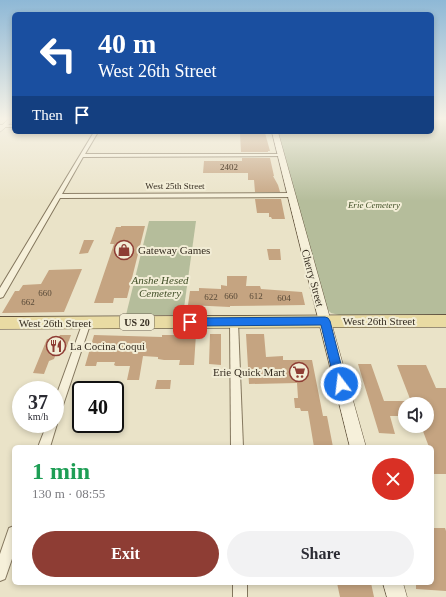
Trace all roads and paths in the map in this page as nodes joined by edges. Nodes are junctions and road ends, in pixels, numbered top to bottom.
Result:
1 (88, 146) edge
2 (279, 146) edge
3 (281, 155) junction
4 (82, 156) junction
5 (291, 195) junction
6 (59, 196) junction
7 (0, 295) edge
8 (325, 321) junction
9 (446, 321) edge
10 (87, 322) junction
11 (234, 322) junction
12 (0, 323) edge
13 (64, 388) edge
14 (49, 433) edge
15 (45, 445) edge
16 (237, 445) edge
17 (357, 445) edge
18 (12, 539) edge
19 (0, 574) edge
20 (240, 585) edge
21 (394, 585) edge
22 (240, 597) edge
23 (397, 597) edge

1 - 4 street
2 - 3 street, Cherry Street
3 - 4 street
3 - 5 street, Cherry Street
4 - 6 street
5 - 6 street, West 25th Street
5 - 8 street, Cherry Street
6 - 7 street
8 - 9 main road, West 26th Street / US 20
8 - 11 main road, West 26th Street / US 20
8 - 17 street, Cherry Street
10 - 11 main road, West 26th Street / US 20
10 - 12 main road, West 26th Street / US 20
10 - 13 street
11 - 16 street
14 - 15 street
18 - 19 street
20 - 22 street
21 - 23 street

